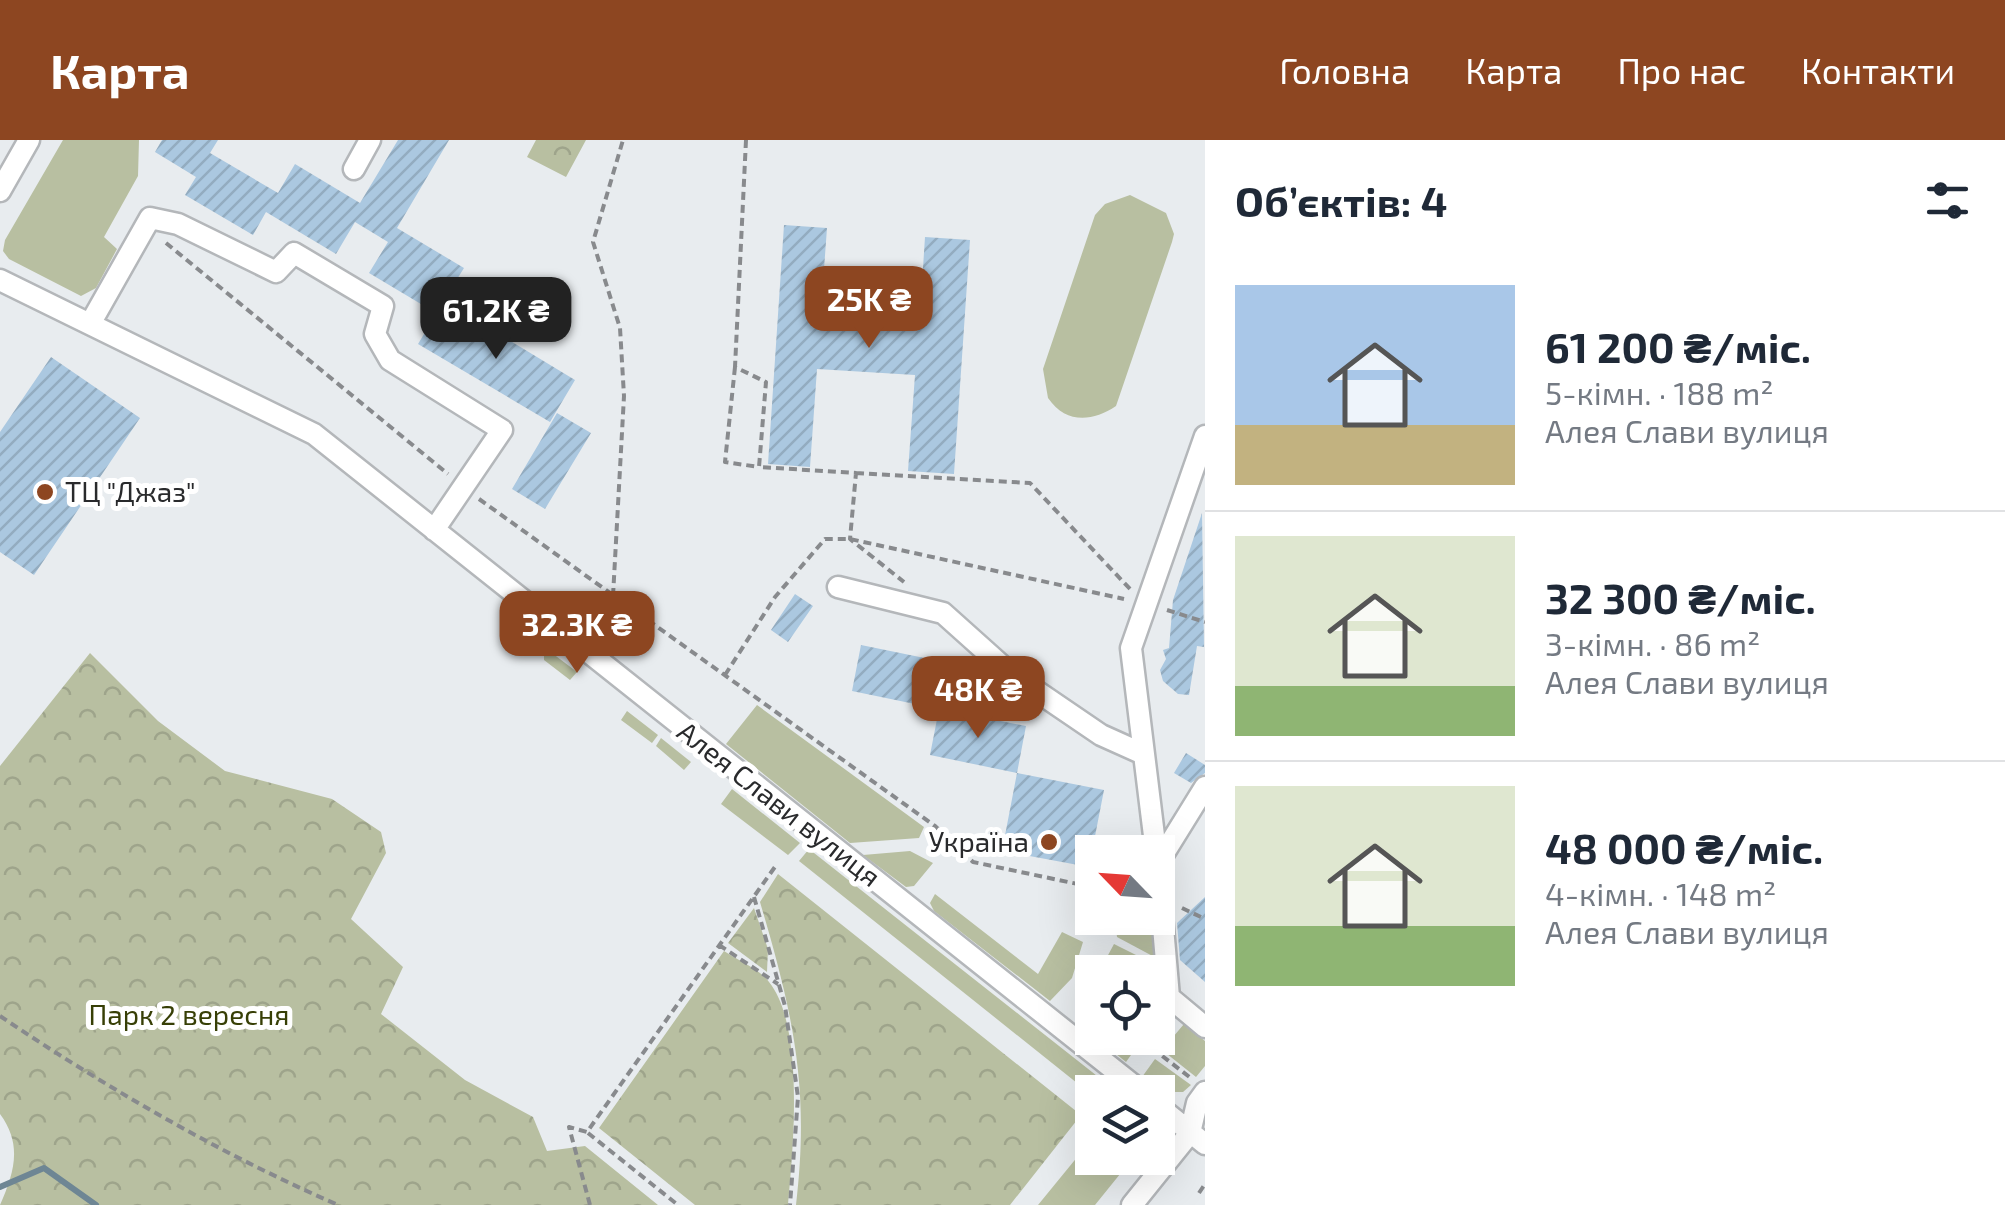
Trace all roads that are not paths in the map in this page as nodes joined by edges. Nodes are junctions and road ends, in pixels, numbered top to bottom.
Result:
1 (29, 140) edge
2 (370, 140) edge
3 (354, 169) dead end
4 (0, 191) edge
5 (0, 280) edge
6 (90, 324) junction
7 (1205, 436) edge
8 (434, 530) junction
9 (838, 587) dead end
10 (1142, 753) junction
11 (1205, 786) edge
12 (1154, 835) edge
13 (1175, 837) edge
14 (1163, 935) edge
15 (1205, 1027) edge
16 (1121, 1075) edge
17 (1205, 1091) edge
18 (1175, 1118) edge
19 (1200, 1136) edge
20 (1132, 1205) edge

1 - 4 street
2 - 3 street
5 - 6 street, Алея Слави вулиця
6 - 8 street, Алея Слави вулиця
6 - 8 street
7 - 10 street
8 - 16 street, Алея Слави вулиця
9 - 10 street
10 - 12 street
11 - 13 street
14 - 15 street
17 - 19 street
18 - 19 street
19 - 20 street

